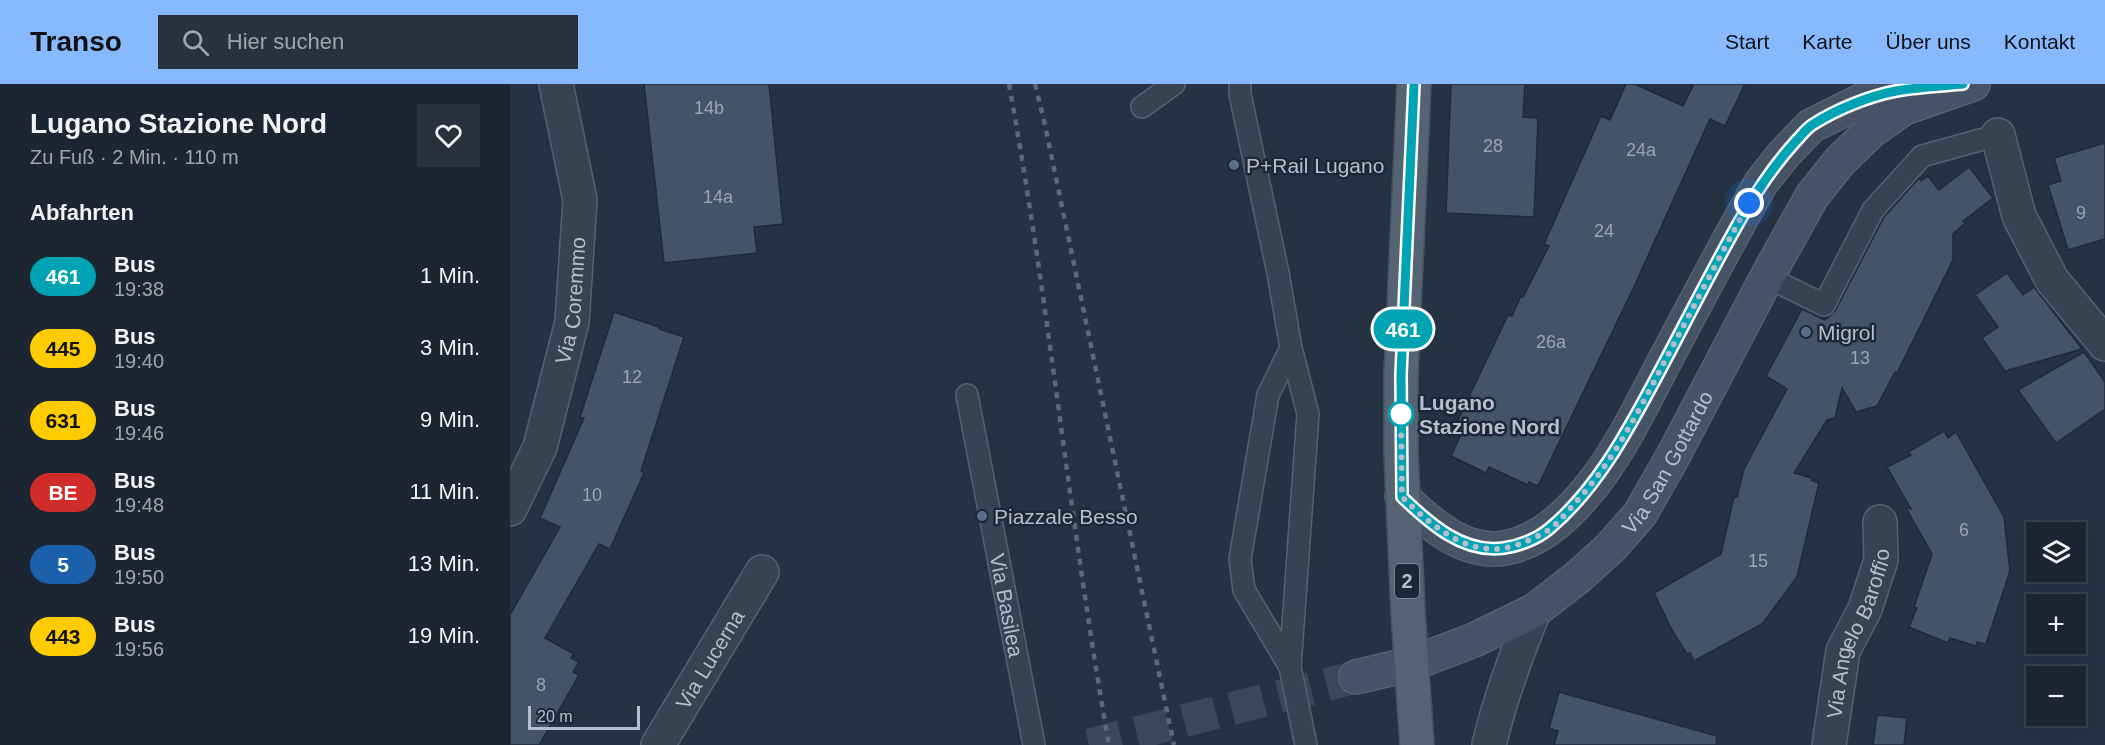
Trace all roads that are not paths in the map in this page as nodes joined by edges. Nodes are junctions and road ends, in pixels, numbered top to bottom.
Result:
1 (556, 84) edge
2 (1174, 84) edge
3 (1240, 84) edge
4 (1414, 84) edge
5 (1963, 84) edge
6 (1972, 84) edge
7 (1142, 107) dead end
8 (1998, 135) joint
9 (1767, 276) junction
10 (2105, 344) edge
11 (1291, 348) junction
12 (967, 395) dead end
13 (1402, 497) junction
14 (510, 509) edge
15 (1880, 522) dead end
16 (762, 572) dead end
17 (1534, 611) junction
18 (1411, 664) junction
19 (1290, 667) junction
20 (1356, 677) tunnel mouth
21 (658, 745) edge
22 (1034, 745) edge
23 (1306, 745) edge
24 (1417, 745) edge
25 (1489, 745) edge
26 (1829, 745) edge

1 - 14 street, Via Coremmo
2 - 7 lane
3 - 11 lane
4 - 13 main road, 2
5 - 13 main road
6 - 9 main road, Via San Gottardo
8 - 9 lane
8 - 10 street
9 - 17 main road, Via San Gottardo
11 - 19 lane
11 - 19 lane
12 - 22 lane, Via Basilea
13 - 18 main road, 2
15 - 26 street, Via Angelo Baroffio
16 - 21 street, Via Lucerna
17 - 18 main road, Via San Gottardo
17 - 25 street
18 - 20 main road, Via San Gottardo
18 - 24 main road, 2
19 - 23 lane

